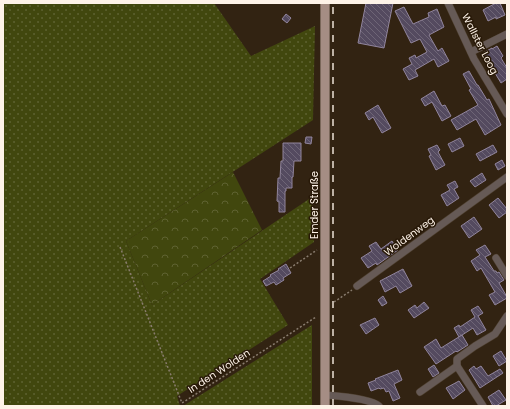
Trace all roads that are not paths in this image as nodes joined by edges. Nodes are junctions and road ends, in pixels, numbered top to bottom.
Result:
1 (325, 3) edge
2 (448, 3) edge
3 (507, 34) edge
4 (471, 52) junction
5 (507, 114) edge
6 (507, 177) edge
7 (496, 258) dead end
8 (507, 276) edge
9 (357, 286) road end
10 (507, 316) edge
11 (458, 366) junction
12 (420, 392) dead end
13 (325, 395) junction
14 (325, 406) edge
15 (379, 406) edge
16 (483, 406) edge

1 - 13 main road, Emder Straße
2 - 4 street, Wallster Loog
3 - 4 street
4 - 5 street, Wallster Loog
6 - 9 street, Woldenweg
7 - 8 street
10 - 11 street
11 - 12 street
11 - 16 street
13 - 14 main road, Emder Straße
13 - 15 street

